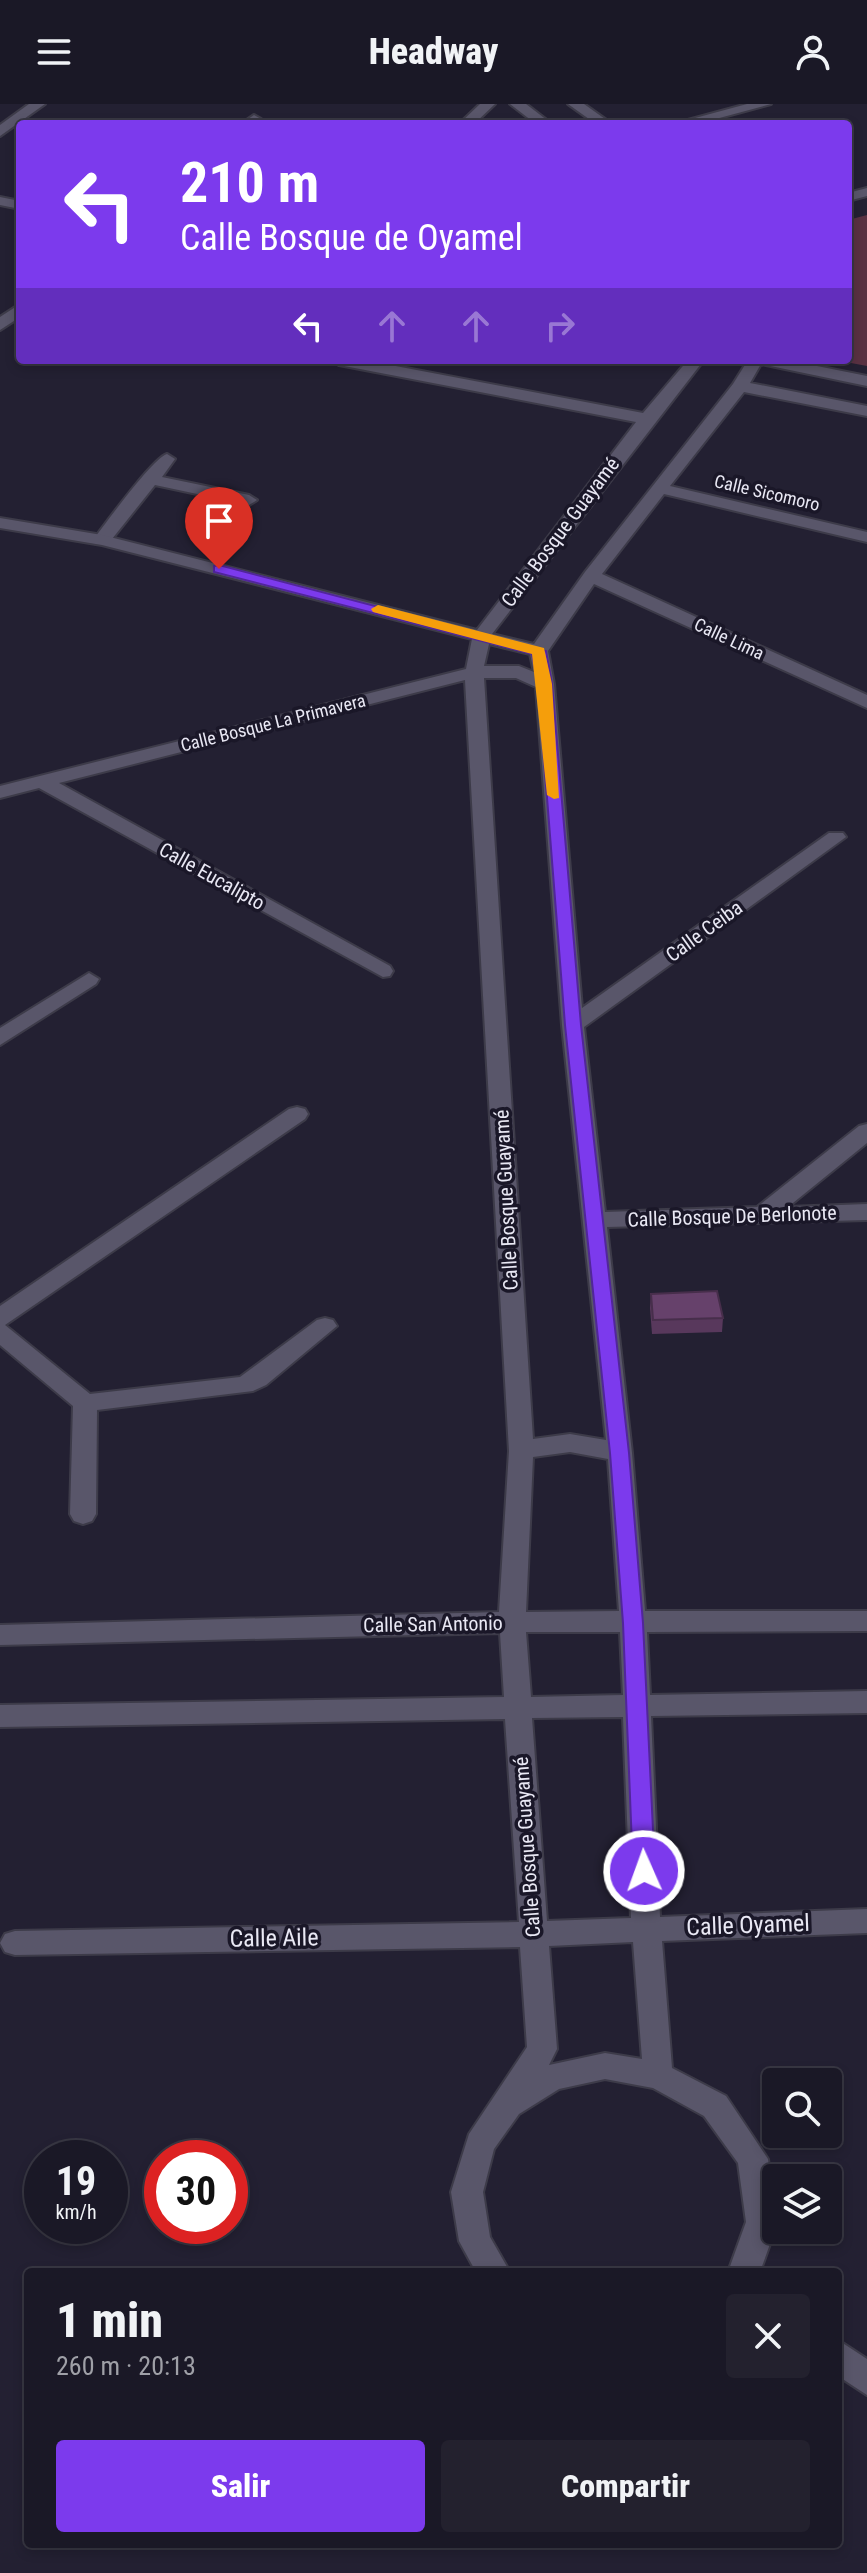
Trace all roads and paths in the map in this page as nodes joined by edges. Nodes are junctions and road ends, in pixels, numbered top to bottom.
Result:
1 (38, 104) edge
2 (488, 104) edge
3 (517, 104) edge
4 (575, 104) edge
5 (764, 104) edge
6 (16, 120) edge
7 (470, 120) edge
8 (539, 120) edge
9 (599, 120) edge
10 (697, 120) edge
11 (16, 312) edge
12 (0, 325) edge
13 (360, 364) edge
14 (693, 364) edge
15 (754, 364) edge
16 (784, 364) edge
17 (867, 381) edge
18 (740, 386) junction
19 (867, 411) edge
20 (647, 419) junction
21 (167, 459) dead end
22 (148, 479) junction
23 (658, 488) junction
24 (249, 500) dead end
25 (0, 523) edge
26 (867, 537) edge
27 (102, 540) junction
28 (591, 576) junction
29 (482, 635) junction
30 (539, 651) junction
31 (474, 672) junction
32 (545, 684) junction
33 (867, 702) edge
34 (41, 781) junction
35 (0, 792) edge
36 (836, 837) dead end
37 (383, 971) dead end
38 (89, 979) dead end
39 (573, 1025) junction
40 (0, 1038) edge
41 (297, 1114) dead end
42 (867, 1131) edge
43 (867, 1212) edge
44 (763, 1215) junction
45 (596, 1220) junction
46 (0, 1318) edge
47 (325, 1326) dead end
48 (0, 1332) edge
49 (85, 1403) junction
50 (521, 1451) junction
51 (620, 1453) junction
52 (83, 1514) dead end
53 (867, 1621) edge
54 (512, 1622) junction
55 (633, 1623) junction
56 (0, 1635) edge
57 (867, 1702) edge
58 (636, 1704) junction
59 (516, 1705) junction
60 (0, 1716) edge
61 (867, 1921) edge
62 (646, 1927) junction
63 (533, 1934) junction
64 (15, 1943) dead end
65 (658, 2075) junction
66 (508, 2104) junction
67 (492, 2268) edge
68 (745, 2268) edge
69 (842, 2359) edge
70 (867, 2379) edge

1 - 6 street
2 - 7 street
3 - 8 street
4 - 9 street
5 - 10 street
11 - 12 street
13 - 20 street
14 - 20 street, Calle Bosque Guayamé
15 - 18 street
16 - 17 street
18 - 19 street
18 - 23 street
20 - 29 street, Calle Bosque Guayamé
21 - 22 street
22 - 24 street
22 - 27 street
23 - 26 street, Calle Sicomoro
23 - 28 street
25 - 27 street
27 - 29 street
28 - 30 street
28 - 33 street, Calle Lima
29 - 30 street
29 - 31 street, Calle Bosque Guayamé
30 - 32 street
31 - 32 street, Calle Bosque La Primavera
31 - 34 street, Calle Bosque La Primavera
31 - 50 street, Calle Bosque Guayamé
32 - 39 street
34 - 35 street, Calle Bosque La Primavera
34 - 37 street, Calle Eucalipto
36 - 39 street, Calle Ceiba
38 - 40 street
39 - 45 street
41 - 46 street
42 - 44 street
43 - 44 street, Calle Bosque De Berlonote
44 - 45 street, Calle Bosque De Berlonote
45 - 51 street
47 - 49 street
48 - 49 street
49 - 52 street
50 - 51 street
50 - 54 street, Calle Bosque Guayamé
51 - 55 street
53 - 55 street, Calle San Antonio
54 - 55 street, Calle San Antonio
54 - 56 street, Calle San Antonio
54 - 59 street, Calle Bosque Guayamé
55 - 58 street
57 - 58 street
58 - 59 street
58 - 62 street
59 - 60 street
59 - 63 street, Calle Bosque Guayamé
61 - 62 street, Calle Oyamel
62 - 63 street, Calle Oyamel
62 - 65 street
63 - 64 street, Calle Aile
63 - 66 street, Calle Bosque Guayamé
65 - 66 street
65 - 68 street
66 - 67 street, Calle Bosque Guayamé
69 - 70 street

